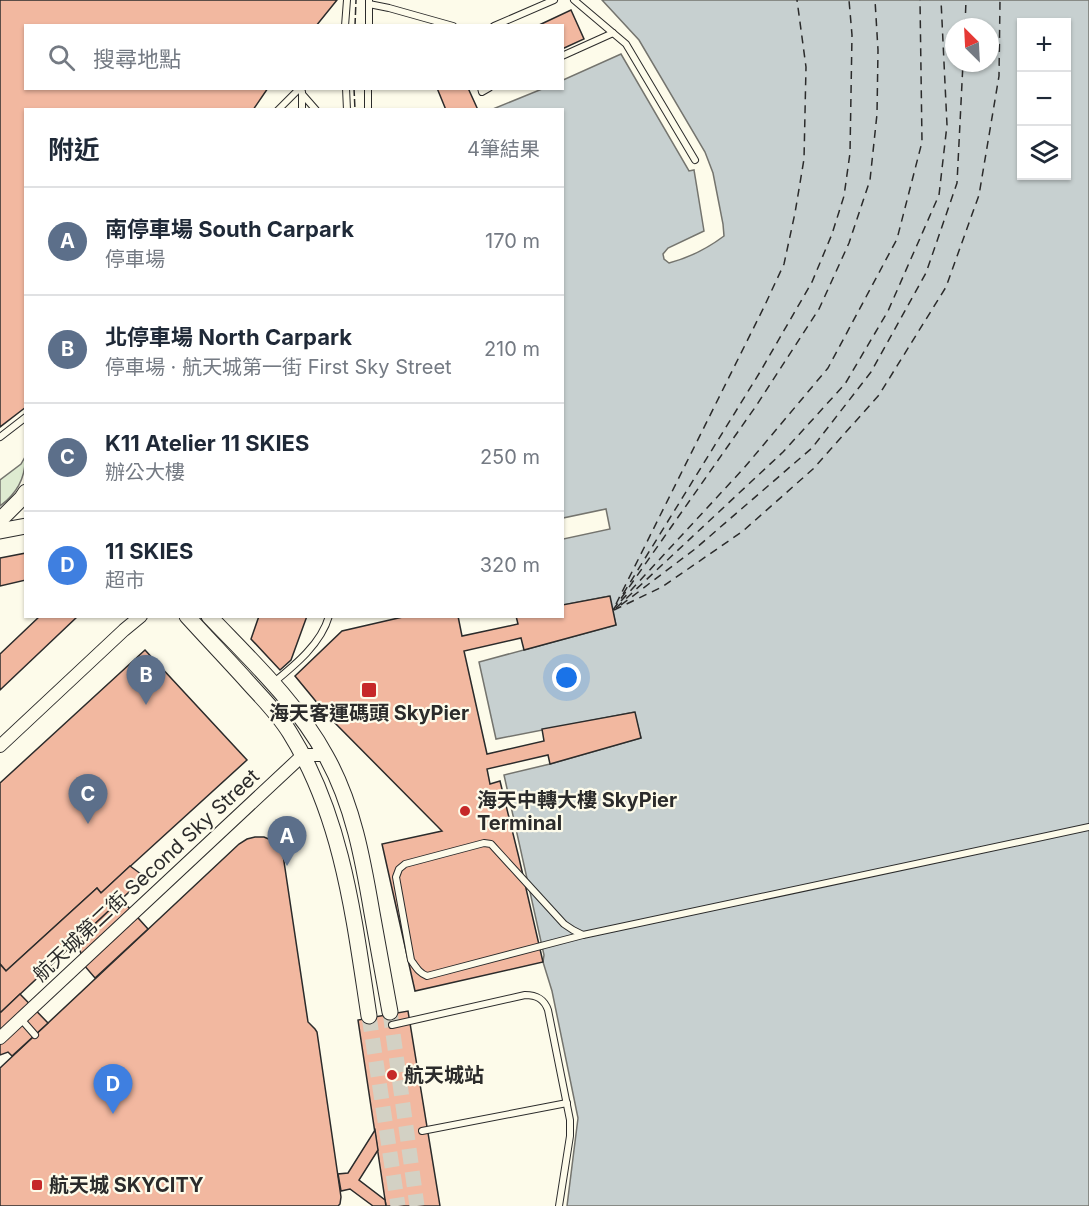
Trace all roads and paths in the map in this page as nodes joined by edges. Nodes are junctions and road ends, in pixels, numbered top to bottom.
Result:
1 (347, 0) edge
2 (554, 0) edge
3 (574, 0) edge
4 (369, 2) edge
5 (345, 24) edge
6 (369, 24) edge
7 (448, 24) edge
8 (499, 24) edge
9 (613, 33) junction
10 (564, 55) edge
11 (301, 90) edge
12 (346, 90) edge
13 (368, 90) edge
14 (280, 108) edge
15 (302, 108) edge
16 (314, 108) edge
17 (346, 108) edge
18 (368, 108) edge
19 (695, 160) dead end
20 (24, 419) edge
21 (0, 437) edge
22 (24, 495) edge
23 (0, 520) edge
24 (24, 526) edge
25 (0, 531) edge
26 (139, 618) edge
27 (189, 618) edge
28 (211, 618) edge
29 (328, 618) edge
30 (273, 684) junction
31 (0, 746) edge
32 (326, 755) junction
33 (303, 756) junction
34 (1089, 827) edge
35 (583, 935) junction
36 (369, 1016) tunnel mouth
37 (20, 1019) junction
38 (391, 1019) joint
39 (35, 1035) dead end
40 (0, 1038) edge
41 (567, 1102) junction
42 (422, 1131) dead end
43 (559, 1206) edge

1 - 5 lane
2 - 8 lane
3 - 9 lane
4 - 6 lane
4 - 7 lane
9 - 10 lane
9 - 19 lane
11 - 14 lane
11 - 15 lane
11 - 16 lane
12 - 17 lane
13 - 18 lane
20 - 21 lane
22 - 23 street
24 - 25 street
26 - 31 street
27 - 33 street
28 - 30 street
29 - 30 lane
30 - 32 street
32 - 33 street
32 - 38 street
33 - 36 street
33 - 37 street, 航天城第二街 Second Sky Street
34 - 35 lane
35 - 35 lane
37 - 39 lane
37 - 40 street, 航天城第二街 Second Sky Street
38 - 41 lane
41 - 42 lane
41 - 43 lane

